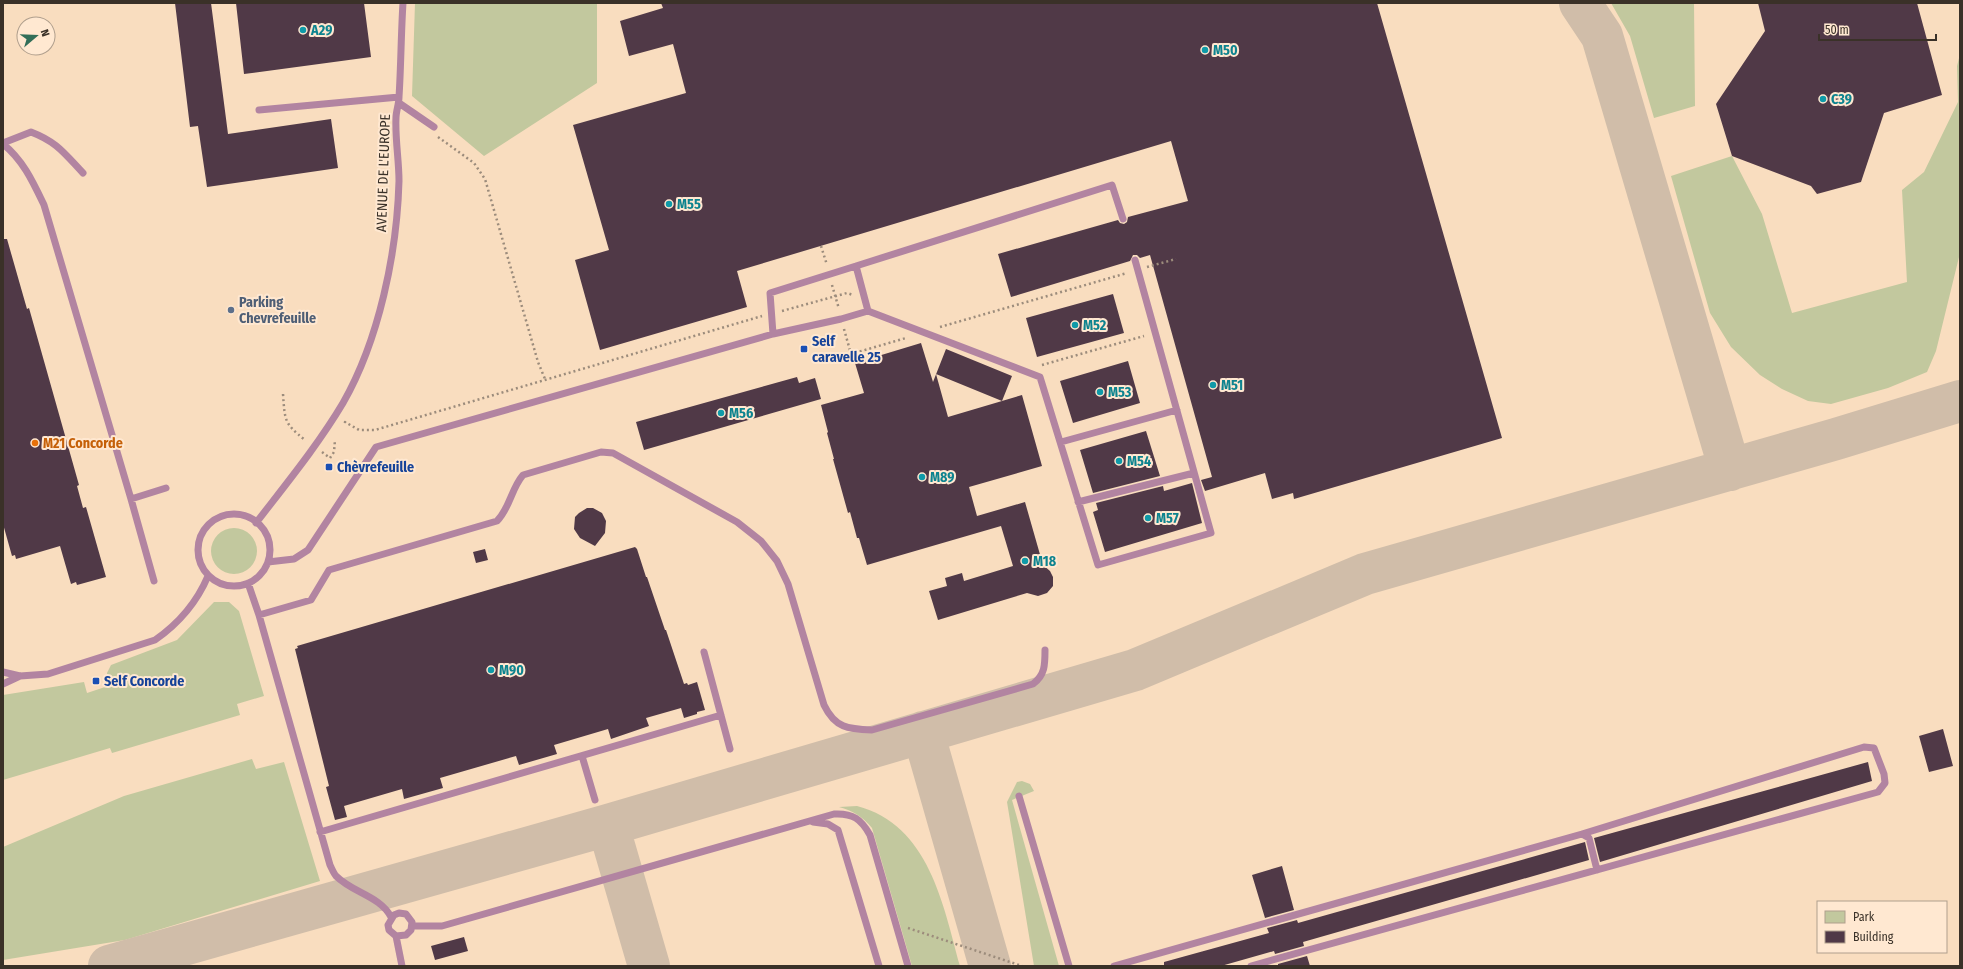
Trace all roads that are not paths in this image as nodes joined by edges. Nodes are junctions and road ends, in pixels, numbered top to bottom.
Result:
1 (403, 3) edge
2 (399, 100) junction
3 (259, 110) dead end
4 (434, 130) road end
5 (3, 143) edge
6 (82, 173) dead end
7 (1123, 219) dead end
8 (1135, 260) dead end
9 (856, 266) junction
10 (868, 311) junction
11 (773, 334) junction
12 (1176, 410) junction
13 (1061, 442) junction
14 (1194, 473) junction
15 (166, 488) dead end
16 (131, 500) junction
17 (1078, 502) junction
18 (256, 523) junction
19 (268, 562) junction
20 (208, 576) junction
21 (154, 581) dead end
22 (248, 583) junction
23 (259, 615) junction
24 (1045, 650) dead end
25 (704, 652) dead end
26 (3, 672) edge
27 (20, 676) junction
28 (3, 684) edge
29 (721, 715) junction
30 (730, 749) dead end
31 (582, 756) junction
32 (1019, 796) dead end
33 (595, 800) dead end
34 (809, 821) junction
35 (320, 832) junction
36 (1582, 834) junction
37 (1597, 870) junction
38 (391, 917) junction
39 (412, 926) junction
40 (396, 936) junction
41 (402, 966) edge
42 (879, 966) edge
43 (908, 966) edge
44 (1069, 966) edge
45 (1114, 966) edge
46 (1251, 966) edge

1 - 2 lane, AVENUE DE L'EUROPE
2 - 3 lane
2 - 4 lane
2 - 18 lane, AVENUE DE L'EUROPE
5 - 6 lane
5 - 16 lane
7 - 9 lane
8 - 12 lane
9 - 10 lane
9 - 11 lane
10 - 11 lane
10 - 13 lane
11 - 19 lane
12 - 13 lane
12 - 14 lane
13 - 17 lane
14 - 17 lane
14 - 17 lane
15 - 16 lane
16 - 21 lane
18 - 19 lane
18 - 20 lane
19 - 22 lane
20 - 22 lane
20 - 27 lane
22 - 23 lane
23 - 24 lane
23 - 35 lane
25 - 29 lane
26 - 27 lane
27 - 28 lane
29 - 30 lane
29 - 31 lane
31 - 33 lane
31 - 35 lane
32 - 44 lane
34 - 39 lane
34 - 42 lane
34 - 43 lane
35 - 38 lane
36 - 37 lane
36 - 37 lane
36 - 45 lane
37 - 46 lane
38 - 39 lane
38 - 40 lane
39 - 40 lane
40 - 41 lane

